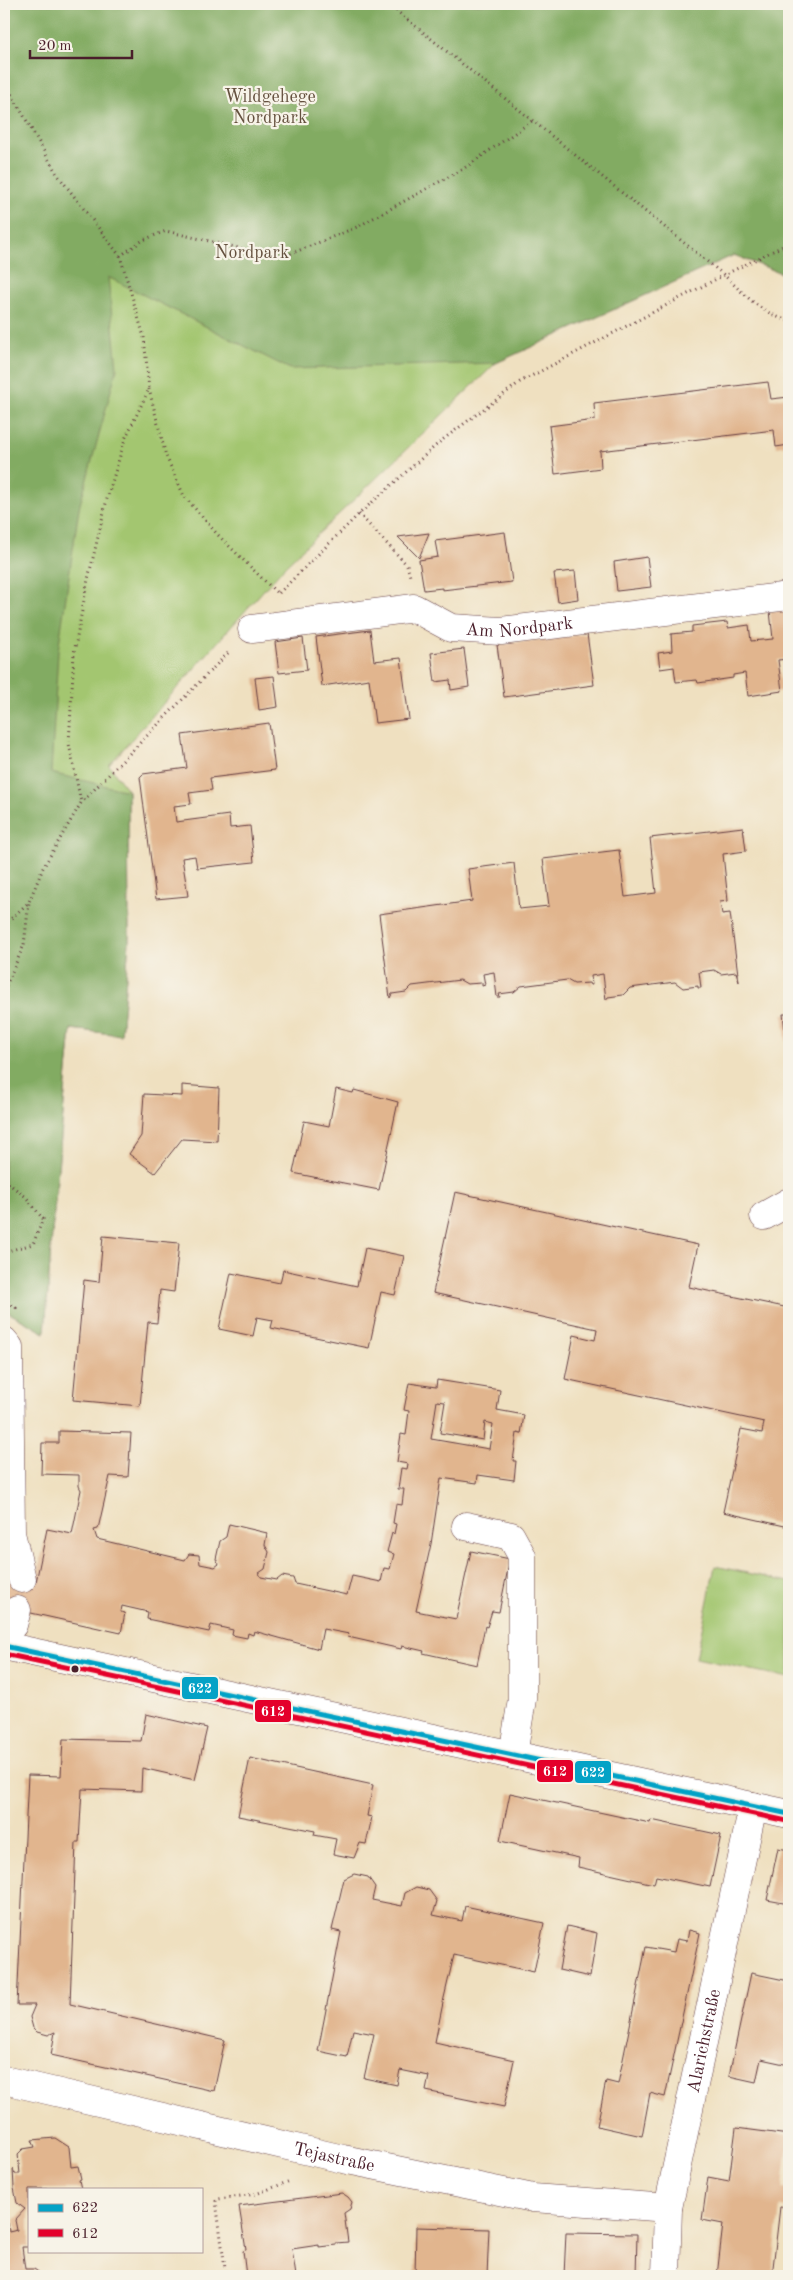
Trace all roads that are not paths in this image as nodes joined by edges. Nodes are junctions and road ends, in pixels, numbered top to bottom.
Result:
1 (789, 596) edge
2 (252, 628) road end
3 (789, 1202) edge
4 (764, 1216) dead end
5 (4, 1341) edge
6 (466, 1526) dead end
7 (22, 1579) dead end
8 (17, 1610) dead end
9 (4, 1633) edge
10 (4, 1646) edge
11 (513, 1755) junction
12 (753, 1806) junction
13 (789, 1814) edge
14 (4, 2080) edge
15 (668, 2208) junction
16 (666, 2276) edge

1 - 2 street, Am Nordpark
3 - 4 street
5 - 7 street
6 - 11 street
8 - 9 street
10 - 11 street
11 - 12 street
12 - 13 street
12 - 15 street, Alarichstraße
14 - 15 street, Tejastraße
15 - 16 street, Alarichstraße

